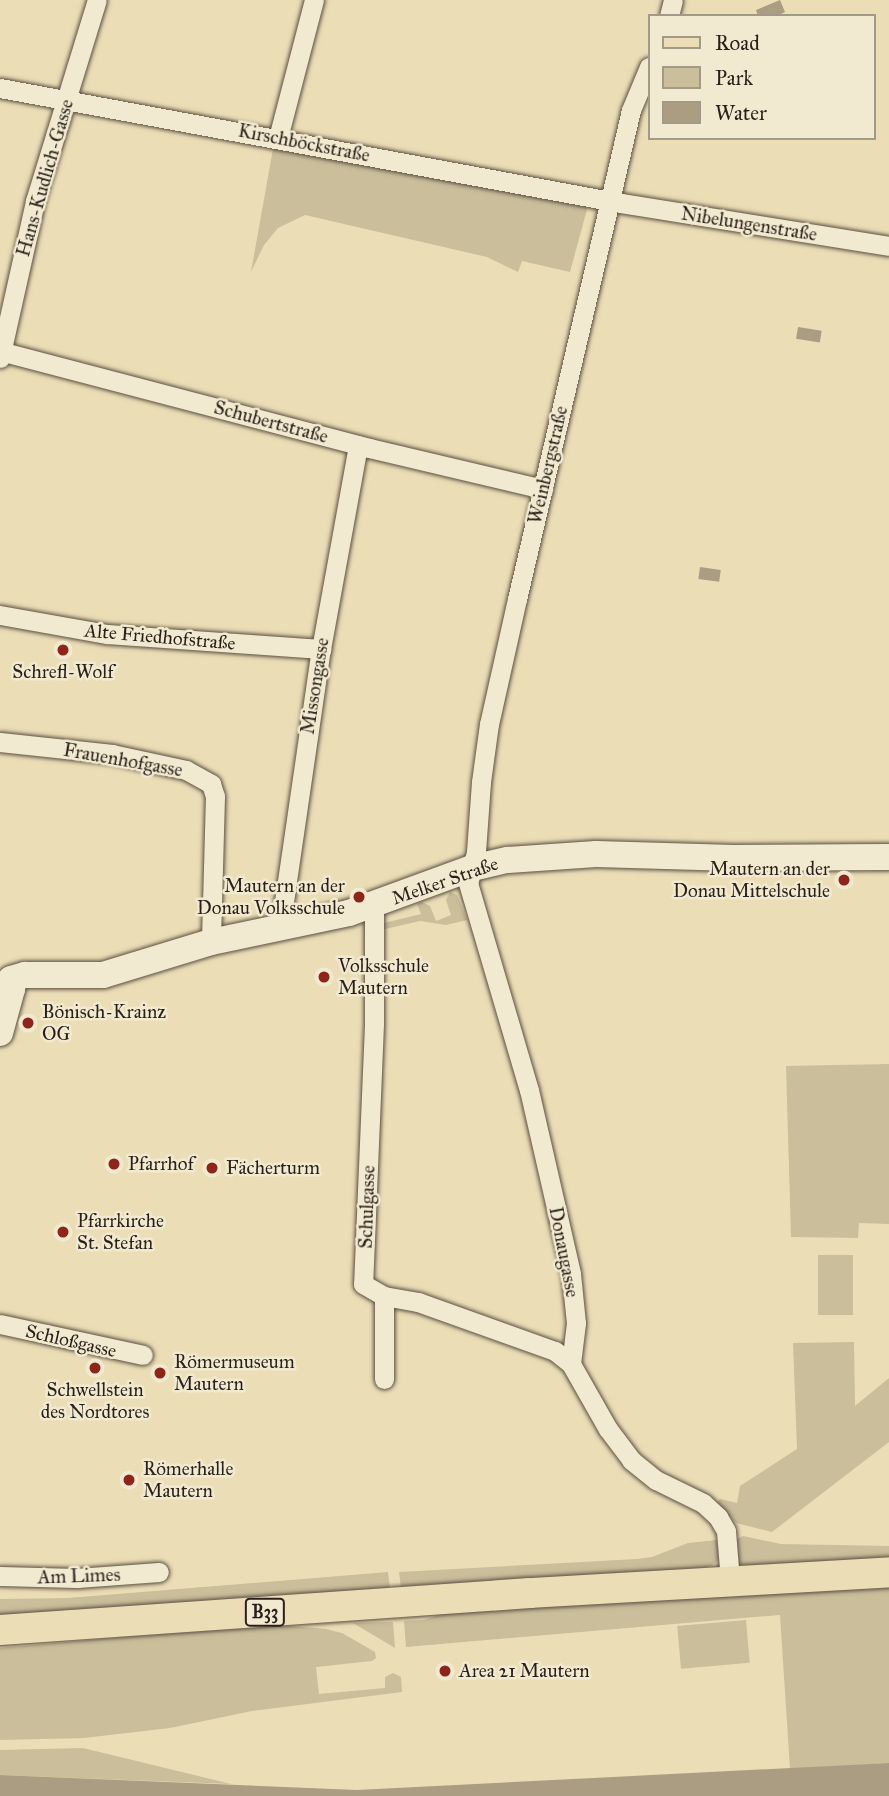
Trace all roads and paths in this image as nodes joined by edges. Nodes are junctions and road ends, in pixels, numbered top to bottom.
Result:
1 (97, 0) edge
2 (314, 0) edge
3 (648, 69) edge
4 (0, 89) edge
5 (68, 101) junction
6 (278, 138) junction
7 (608, 201) junction
8 (889, 246) edge
9 (0, 354) edge
10 (358, 445) junction
11 (543, 489) junction
12 (0, 615) edge
13 (321, 649) junction
14 (0, 741) edge
15 (889, 857) edge
16 (472, 868) junction
17 (374, 906) junction
18 (280, 929) junction
19 (211, 942) junction
20 (5, 974) edge
21 (0, 1033) edge
22 (384, 1296) junction
23 (0, 1324) edge
24 (143, 1355) dead end
25 (571, 1364) junction
26 (384, 1379) dead end
27 (159, 1572) dead end
28 (889, 1572) edge
29 (0, 1576) edge
30 (730, 1581) junction
31 (0, 1630) edge

1 - 5 street, Hans-Kudlich-Gasse
2 - 6 street
3 - 7 street, Weinbergstraße
4 - 5 street, Kirschböckstraße
5 - 6 street, Kirschböckstraße
5 - 9 street, Hans-Kudlich-Gasse
6 - 7 street, Kirschböckstraße
7 - 8 street, Nibelungenstraße
7 - 11 street, Weinbergstraße
9 - 10 street, Schubertstraße
10 - 11 street, Schubertstraße
10 - 13 street, Missongasse
11 - 16 street, Weinbergstraße
12 - 13 street, Alte Friedhofstraße
13 - 18 street, Missongasse
14 - 19 street, Frauenhofgasse
15 - 16 street, Melker Straße
16 - 17 street, Melker Straße
16 - 25 street, Donaugasse
17 - 18 street, Melker Straße
17 - 22 street, Schulgasse
18 - 19 street, Melker Straße
19 - 20 street, Melker Straße
20 - 21 street
22 - 25 street
22 - 26 street
23 - 24 street, Schloßgasse
25 - 30 street
27 - 29 street, Am Limes
28 - 30 main road, B33
30 - 31 main road, B33

